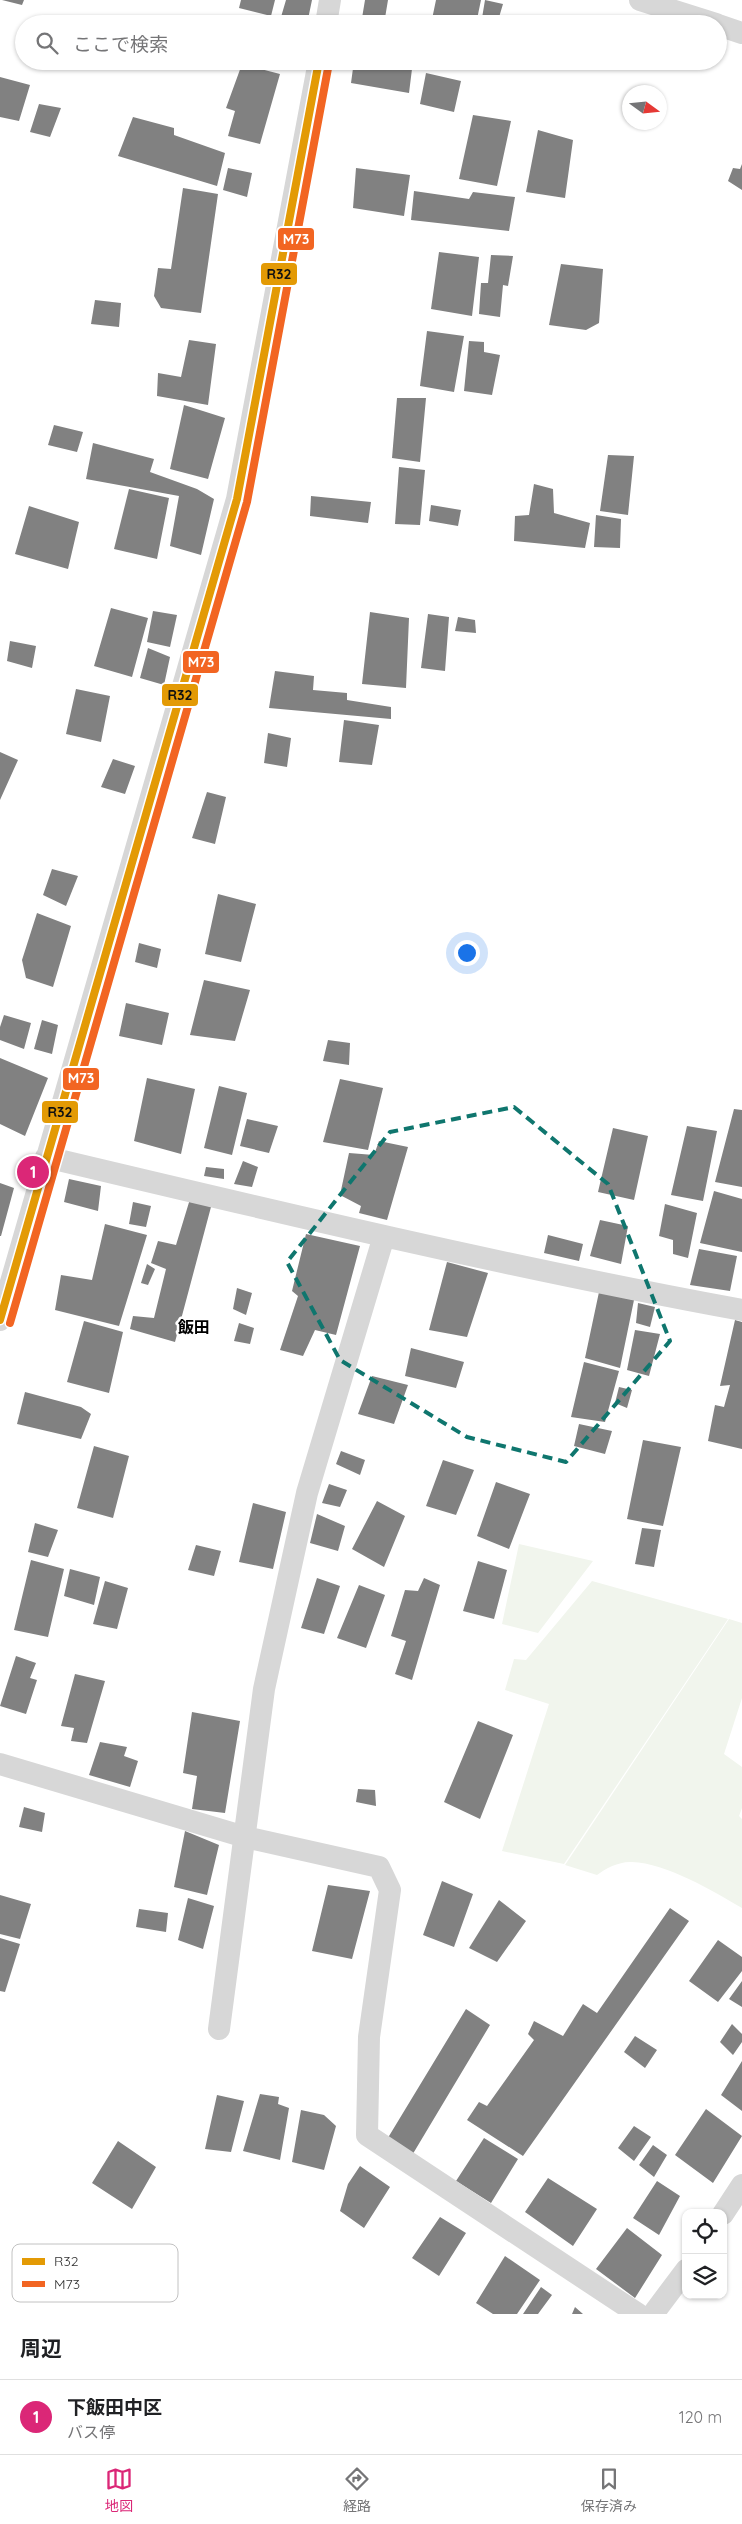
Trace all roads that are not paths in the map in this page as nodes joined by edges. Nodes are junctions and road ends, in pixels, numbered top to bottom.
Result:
1 (330, 0) edge
2 (640, 0) edge
3 (686, 6) edge
4 (328, 15) edge
5 (702, 15) edge
6 (727, 28) edge
7 (742, 33) edge
8 (317, 70) edge
9 (46, 1156) junction
10 (384, 1236) junction
11 (742, 1310) edge
12 (0, 1320) edge
13 (0, 1764) edge
14 (245, 1837) junction
15 (219, 2029) dead end
16 (742, 2185) edge
17 (726, 2209) edge
18 (682, 2275) edge
19 (638, 2314) edge
20 (653, 2314) edge

1 - 4 street
2 - 3 street
3 - 5 street
6 - 7 street
8 - 9 street
9 - 10 street
9 - 12 street
10 - 11 street
10 - 14 street
13 - 14 street
14 - 15 street
14 - 19 street
16 - 17 street
18 - 20 street

